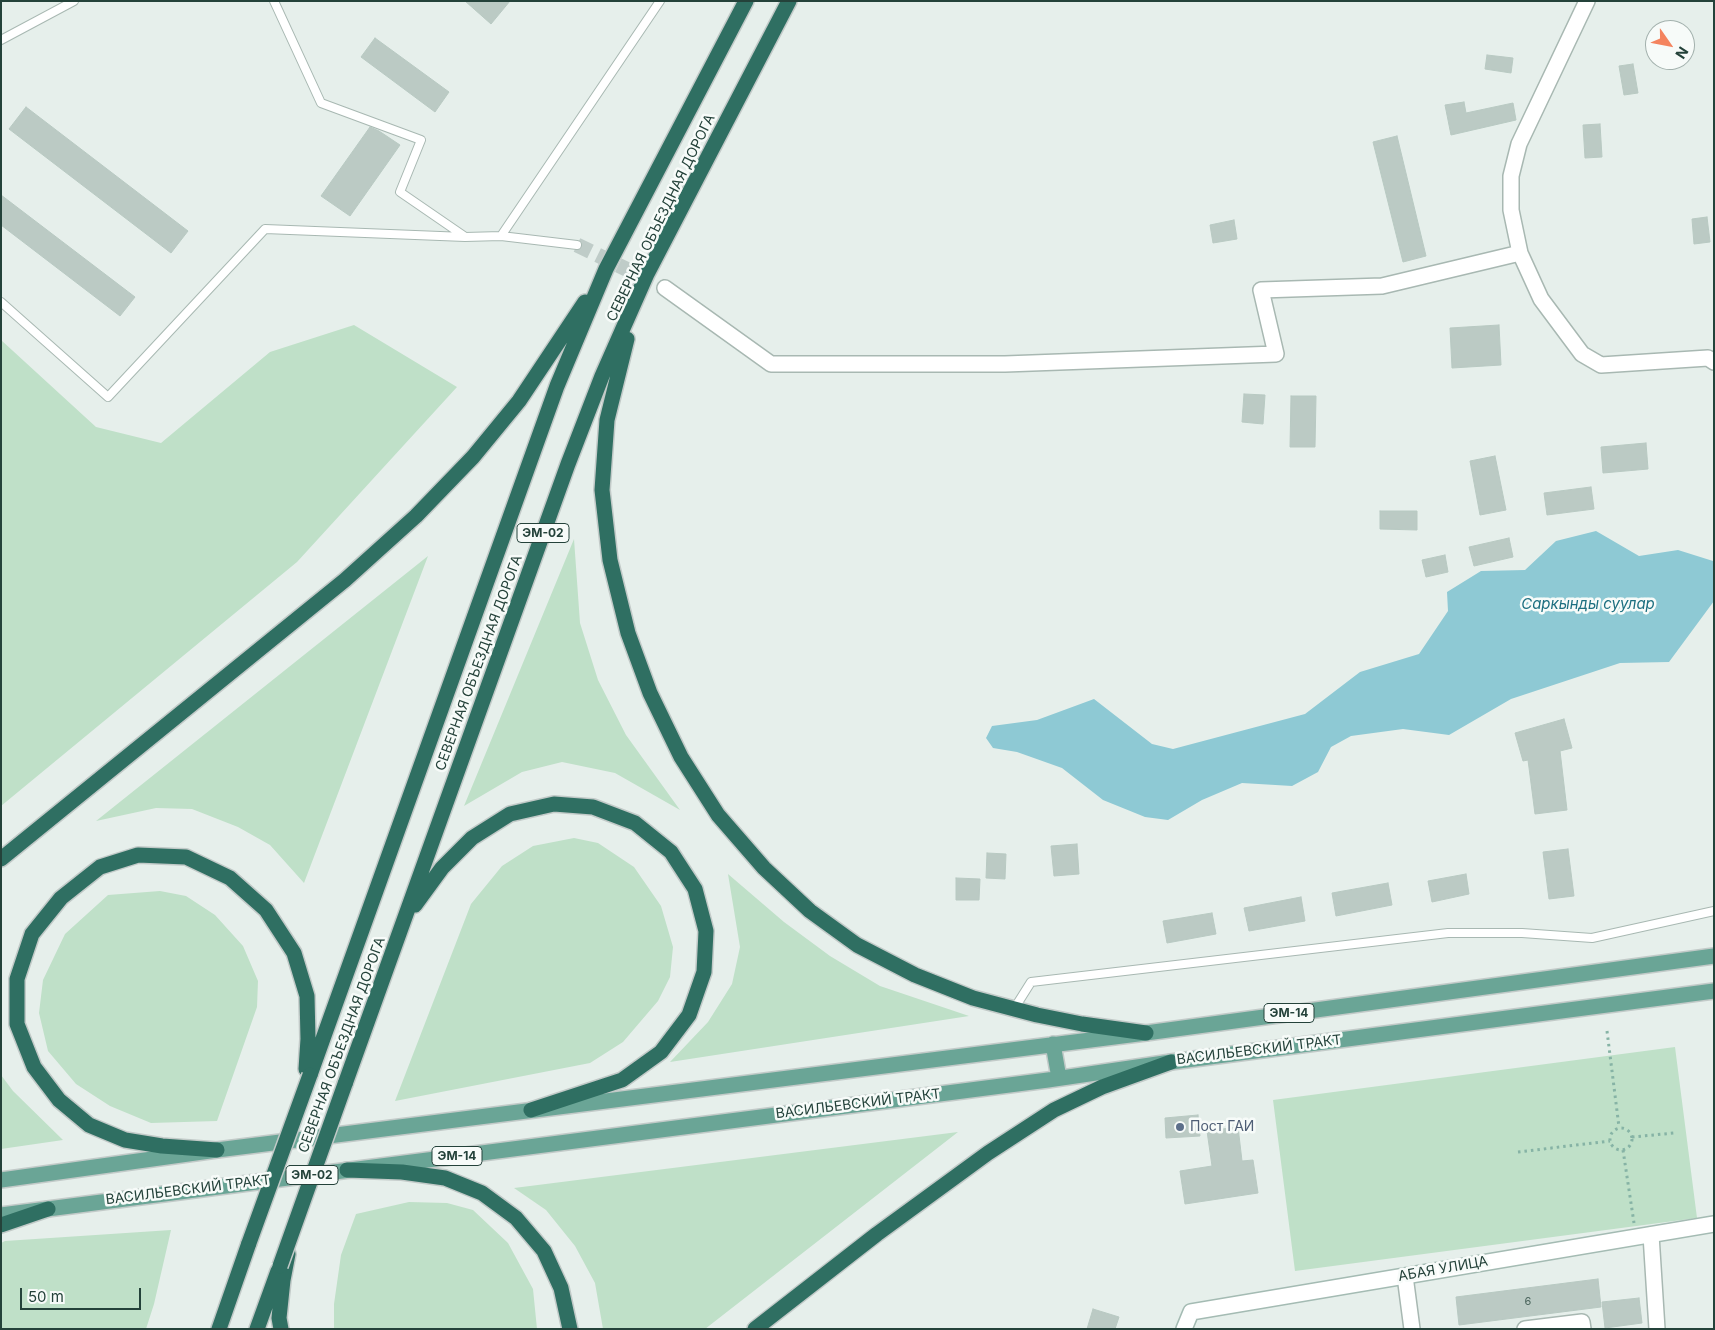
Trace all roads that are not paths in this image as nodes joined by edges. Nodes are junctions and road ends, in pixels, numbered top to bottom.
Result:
1 (74, 1) edge
2 (274, 1) edge
3 (660, 1) edge
4 (746, 1) edge
5 (789, 1) edge
6 (1587, 1) edge
7 (1, 40) edge
8 (501, 236) junction
9 (464, 237) junction
10 (577, 246) tunnel mouth
11 (1520, 253) junction
12 (606, 269) junction
13 (647, 274) junction
14 (666, 288) tunnel mouth
15 (1, 302) edge
16 (1714, 362) edge
17 (1, 859) edge
18 (1714, 911) edge
19 (395, 946) junction
20 (1714, 956) edge
21 (1714, 991) edge
22 (1014, 1009) junction
23 (1146, 1032) junction
24 (1053, 1044) junction
25 (1171, 1062) junction
26 (1059, 1078) junction
27 (304, 1091) junction
28 (531, 1110) junction
29 (217, 1150) junction
30 (347, 1170) junction
31 (1, 1180) edge
32 (48, 1209) junction
33 (1, 1215) edge
34 (1714, 1224) edge
35 (1, 1225) edge
36 (292, 1233) junction
37 (1644, 1236) junction
38 (1405, 1276) junction
39 (219, 1329) edge
40 (257, 1329) edge
41 (281, 1329) edge
42 (570, 1329) edge
43 (755, 1329) edge
44 (1184, 1329) edge
45 (1412, 1329) edge
46 (1525, 1329) edge
47 (1583, 1329) edge
48 (1657, 1329) edge

1 - 7 lane
2 - 9 lane
3 - 8 lane
4 - 12 highway, СЕВЕРНАЯ ОБЪЕЗДНАЯ ДОРОГА / ЭМ-02
5 - 13 highway, СЕВЕРНАЯ ОБЪЕЗДНАЯ ДОРОГА / ЭМ-02
6 - 11 street
8 - 9 lane
8 - 10 lane
9 - 15 lane
11 - 14 street
11 - 16 street
12 - 17 highway
12 - 27 highway, СЕВЕРНАЯ ОБЪЕЗДНАЯ ДОРОГА / ЭМ-02, bridge
13 - 19 highway, СЕВЕРНАЯ ОБЪЕЗДНАЯ ДОРОГА / ЭМ-02
13 - 22 highway
18 - 22 lane
19 - 28 highway
19 - 36 highway, СЕВЕРНАЯ ОБЪЕЗДНАЯ ДОРОГА / ЭМ-02, bridge
20 - 23 main road, ЭМ-14
21 - 25 main road, ВАСИЛЬЕВСКИЙ ТРАКТ / ЭМ-14
22 - 23 highway
23 - 24 main road, ЭМ-14
24 - 26 main road
24 - 28 main road, ЭМ-14
25 - 26 main road, ВАСИЛЬЕВСКИЙ ТРАКТ / ЭМ-14
25 - 43 highway
26 - 30 main road, ВАСИЛЬЕВСКИЙ ТРАКТ / ЭМ-14
27 - 29 highway
27 - 39 highway, СЕВЕРНАЯ ОБЪЕЗДНАЯ ДОРОГА / ЭМ-02, bridge
28 - 29 main road, ЭМ-14
29 - 31 main road, ЭМ-14
30 - 32 main road, ВАСИЛЬЕВСКИЙ ТРАКТ / ЭМ-14
30 - 42 highway
32 - 33 main road, ВАСИЛЬЕВСКИЙ ТРАКТ / ЭМ-14
32 - 35 highway
34 - 37 street, АБАЯ УЛИЦА
36 - 40 highway, СЕВЕРНАЯ ОБЪЕЗДНАЯ ДОРОГА / ЭМ-02, bridge
36 - 41 highway
37 - 38 street, АБАЯ УЛИЦА
37 - 48 street
38 - 44 street, АБАЯ УЛИЦА
38 - 45 street
46 - 47 street

